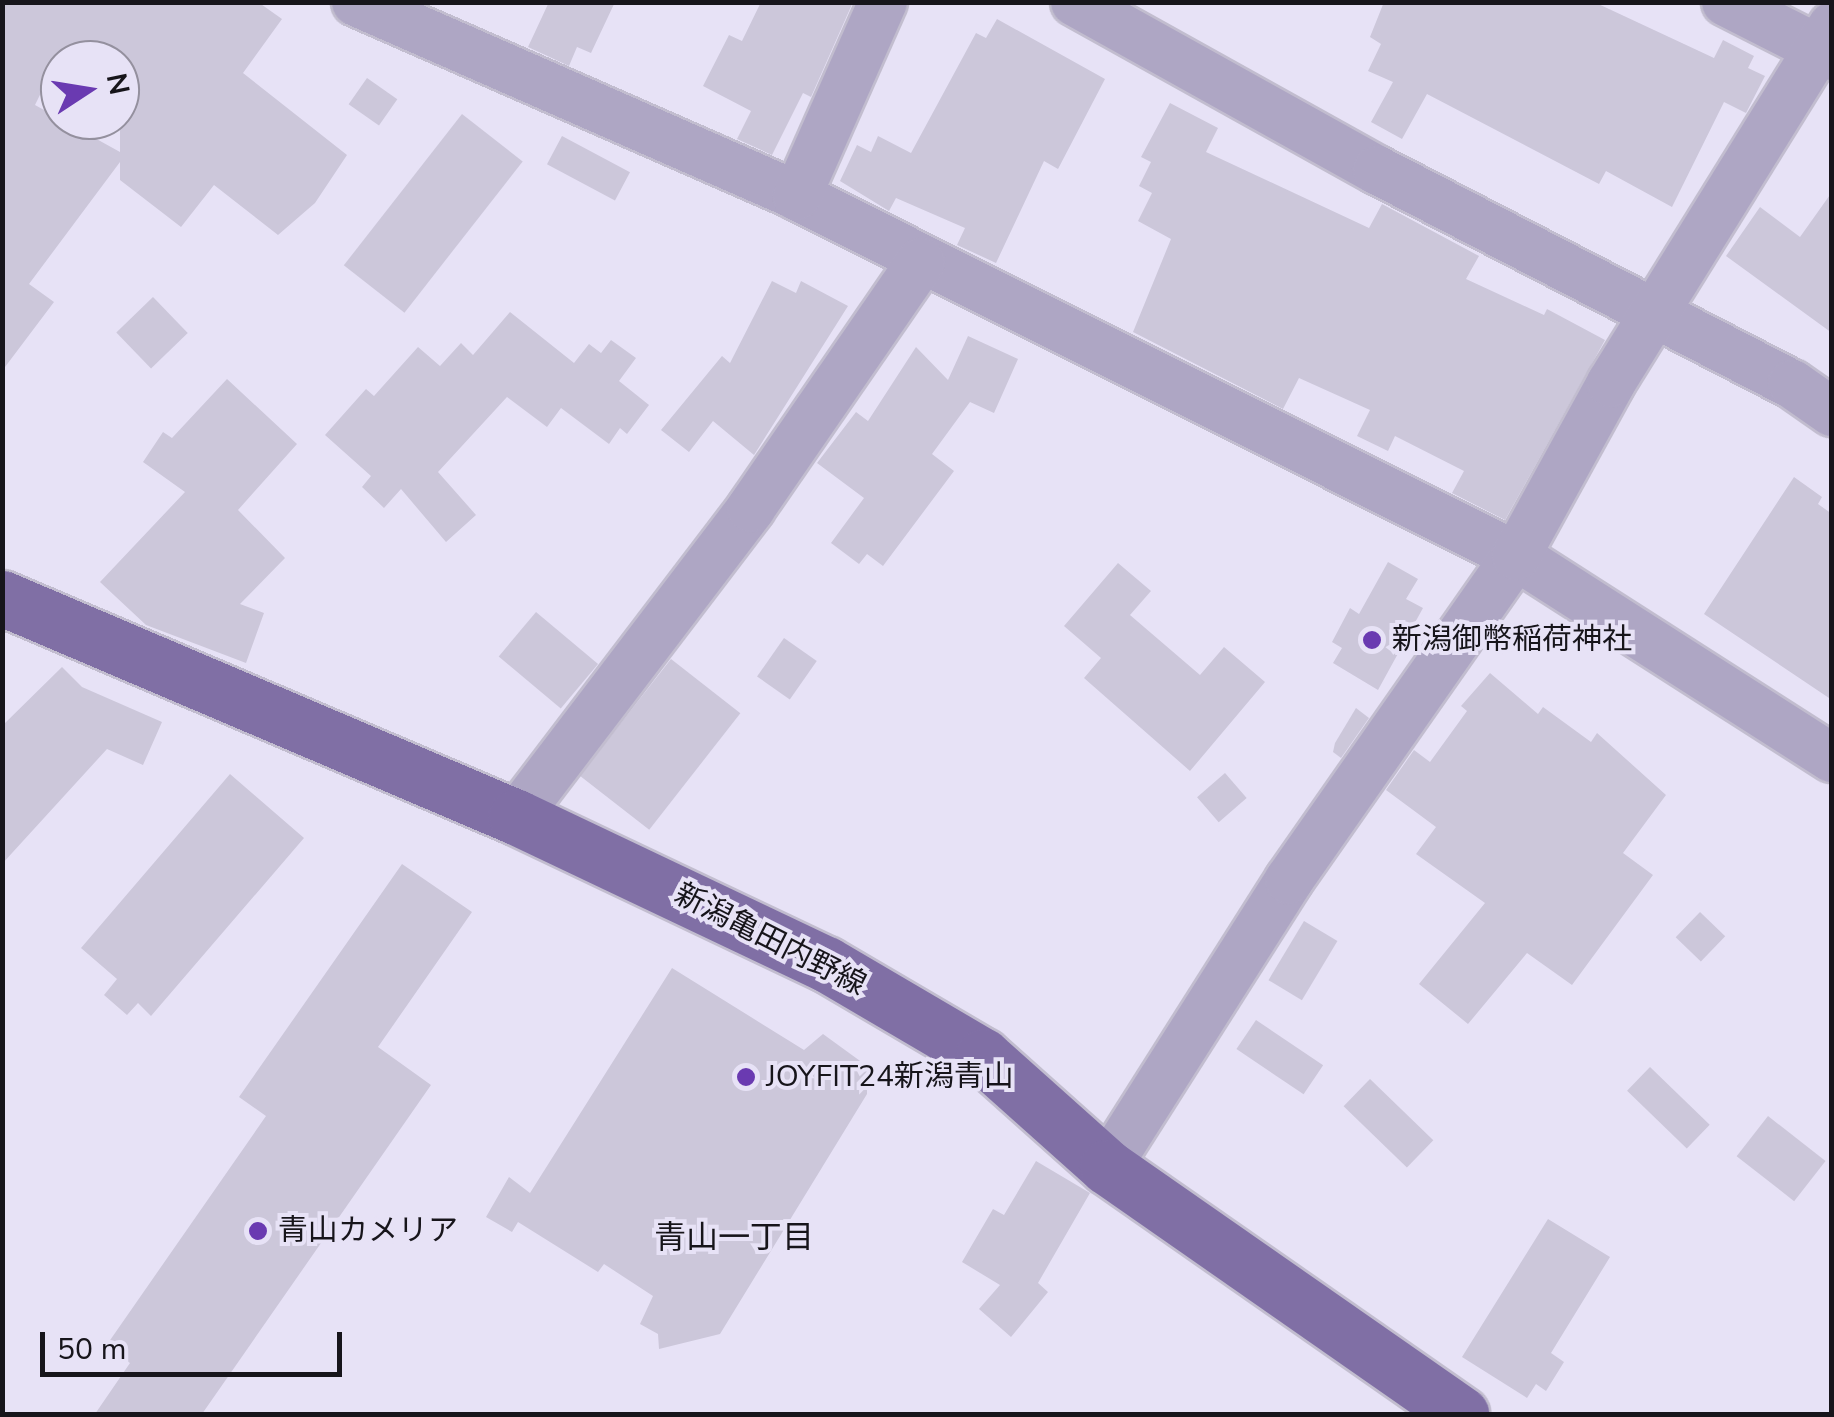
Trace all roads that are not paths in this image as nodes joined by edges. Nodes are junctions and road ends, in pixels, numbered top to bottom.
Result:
1 (356, 2) edge
2 (883, 2) edge
3 (1075, 2) edge
4 (1726, 2) edge
5 (1827, 43) edge
6 (797, 196) junction
7 (921, 262) junction
8 (1657, 311) junction
9 (1832, 412) edge
10 (1516, 556) junction
11 (2, 598) edge
12 (1832, 758) edge
13 (516, 817) junction
14 (1107, 1168) junction
15 (1461, 1414) edge

1 - 6 street
2 - 6 street
3 - 8 street
4 - 5 street
5 - 8 street
6 - 7 street
7 - 10 street
7 - 13 street
8 - 9 street
8 - 10 street
10 - 12 street
10 - 14 street
11 - 13 main road, 新潟亀田内野線
13 - 14 main road, 新潟亀田内野線
14 - 15 main road, 新潟亀田内野線

